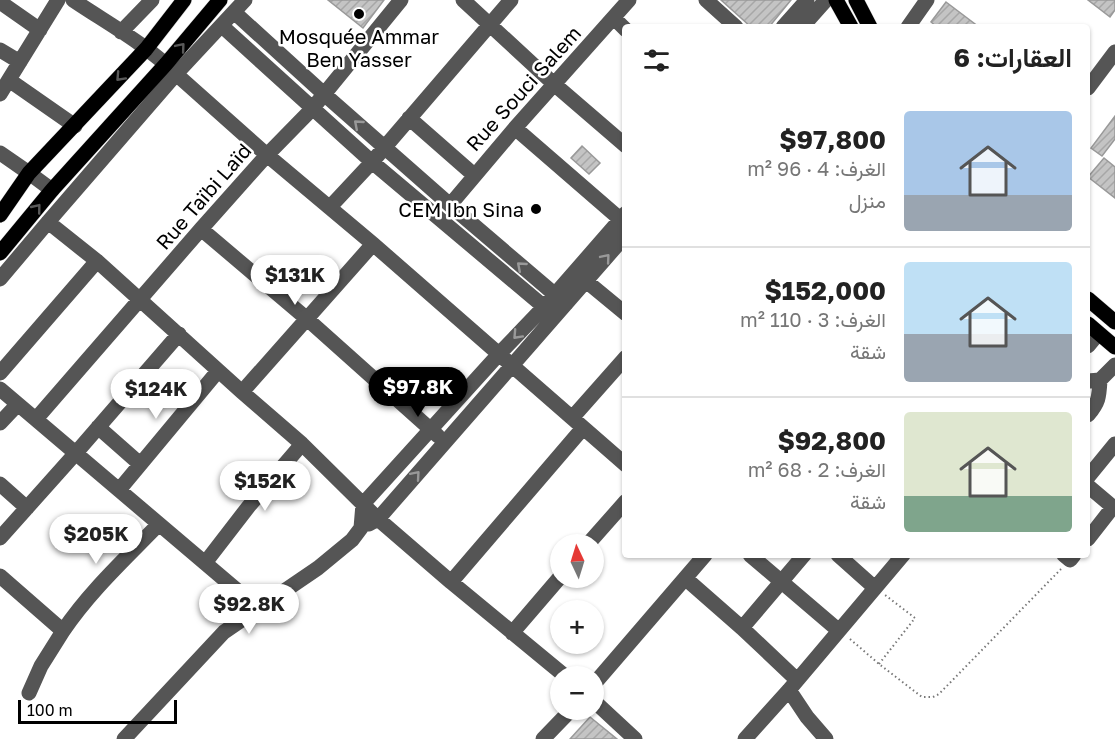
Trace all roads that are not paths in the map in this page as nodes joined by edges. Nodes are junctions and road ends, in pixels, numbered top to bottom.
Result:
1 (58, 0) edge
2 (73, 0) edge
3 (152, 0) edge
4 (184, 0) edge
5 (220, 0) edge
6 (245, 0) edge
7 (401, 0) edge
8 (463, 0) edge
9 (511, 0) edge
10 (629, 0) edge
11 (706, 0) edge
12 (807, 0) edge
13 (826, 0) edge
14 (836, 0) edge
15 (856, 0) edge
16 (927, 0) edge
17 (0, 1) edge
18 (234, 12) junction
19 (614, 18) junction
20 (733, 24) edge
21 (786, 24) edge
22 (805, 24) edge
23 (848, 24) edge
24 (868, 24) edge
25 (910, 24) edge
26 (490, 25) junction
27 (222, 26) junction
28 (622, 26) edge
29 (40, 30) junction
30 (121, 32) junction
31 (146, 49) junction
32 (0, 50) edge
33 (1115, 52) edge
34 (20, 62) junction
35 (171, 69) junction
36 (9, 80) junction
37 (554, 84) junction
38 (1090, 85) edge
39 (0, 94) edge
40 (324, 94) junction
41 (312, 109) junction
42 (409, 118) junction
43 (75, 126) junction
44 (514, 128) junction
45 (622, 144) edge
46 (385, 147) junction
47 (0, 153) edge
48 (267, 155) junction
49 (372, 162) junction
50 (29, 173) junction
51 (474, 175) junction
52 (52, 190) junction
53 (450, 205) junction
54 (330, 207) junction
55 (0, 215) edge
56 (622, 215) edge
57 (622, 217) edge
58 (48, 222) junction
59 (201, 229) junction
60 (622, 240) edge
61 (373, 244) junction
62 (0, 253) edge
63 (98, 261) junction
64 (0, 279) edge
65 (586, 281) junction
66 (141, 299) junction
67 (1090, 300) edge
68 (555, 305) junction
69 (622, 311) edge
70 (306, 318) junction
71 (1115, 322) edge
72 (1093, 329) edge
73 (179, 334) junction
74 (1115, 348) edge
75 (499, 354) junction
76 (622, 362) edge
77 (512, 365) junction
78 (1115, 365) edge
79 (218, 370) junction
80 (0, 373) edge
81 (1094, 381) edge
82 (0, 389) edge
83 (242, 392) junction
84 (17, 405) junction
85 (1090, 413) edge
86 (36, 419) junction
87 (0, 423) edge
88 (578, 423) junction
89 (98, 427) junction
90 (430, 430) junction
91 (444, 442) junction
92 (302, 444) junction
93 (1115, 444) edge
94 (75, 454) junction
95 (622, 462) edge
96 (140, 464) junction
97 (1090, 475) edge
98 (0, 484) edge
99 (1090, 488) edge
100 (119, 490) junction
101 (363, 504) junction
102 (622, 506) edge
103 (1114, 506) edge
104 (27, 508) junction
105 (378, 519) junction
106 (159, 524) junction
107 (361, 528) junction
108 (597, 534) edge
109 (1090, 536) edge
110 (0, 538) edge
111 (702, 558) edge
112 (754, 558) edge
113 (801, 558) edge
114 (841, 558) edge
115 (900, 558) edge
116 (205, 562) junction
117 (0, 576) edge
118 (685, 578) junction
119 (781, 581) junction
120 (451, 582) junction
121 (551, 588) edge
122 (875, 588) junction
123 (258, 608) junction
124 (742, 628) junction
125 (838, 630) junction
126 (63, 631) junction
127 (512, 633) junction
128 (553, 666) edge
129 (604, 672) edge
130 (793, 685) junction
131 (29, 693) dead end
132 (604, 710) edge
133 (562, 720) edge
134 (751, 737) edge
135 (124, 739) edge
136 (545, 739) edge
137 (635, 739) edge
138 (826, 739) edge

1 - 29 street
2 - 30 street
3 - 30 street
4 - 31 main road
35 -> 5 main road
6 - 18 street
7 - 40 street, Rue Taïbi Laïd
8 - 26 street
9 - 26 street
10 - 19 street, Rue Souci Salem
11 - 20 street
12 - 21 street
13 - 22 street
14 - 23 main road
15 - 24 main road
16 - 25 street
17 - 29 street
18 - 27 street
18 - 40 street
19 - 28 street
19 - 37 street, Rue Souci Salem
26 - 37 street
26 - 42 street
27 - 35 street
27 - 41 street
29 - 34 street
30 - 31 street
31 - 35 street
31 -> 43 main road
32 - 34 street
33 - 38 street
34 - 36 street
35 - 48 street
35 - 52 main road
35 - 58 street
36 - 39 street
36 - 43 street
37 - 44 street, Rue Souci Salem
37 - 45 street
40 - 41 street, Rue Taïbi Laïd
46 -> 40 street
41 - 48 street, Rue Taïbi Laïd
41 - 49 street
42 - 46 street
42 - 51 street
43 - 50 main road
44 - 51 street, Rue Souci Salem
44 - 56 street
46 - 49 street
46 - 53 street
47 - 50 street
48 - 54 street
48 - 59 street, Rue Taïbi Laïd
49 - 54 street
49 - 68 street
50 - 52 street
50 - 55 main road
51 - 53 street, Rue Souci Salem
62 -> 52 main road
68 -> 53 street
54 - 61 street
57 - 68 street
58 - 63 street
58 - 64 street
59 - 66 street, Rue Taïbi Laïd
59 - 70 street
65 -> 60 street
61 - 70 street
61 - 75 street
63 - 66 street
63 - 80 street
65 - 68 street
65 - 69 street
66 - 73 street
66 - 86 street, Rue Taïbi Laïd
67 - 71 main road
68 -> 75 street
68 - 77 street
70 - 83 street
70 - 90 street
72 - 74 main road
73 - 79 street
73 - 89 street
75 - 77 street
75 - 90 street
76 - 88 street
77 - 88 street
77 - 91 street
78 - 81 street
79 - 83 street
79 - 96 street
81 - 85 street
82 - 84 street
83 - 92 street
84 - 86 street
84 - 87 street
86 - 94 street
88 - 95 street
88 - 120 street
89 - 94 street
89 - 96 street
90 - 91 street
90 - 101 street
105 -> 91 street
92 - 101 street
92 - 116 street
93 - 97 street
94 - 100 street
94 - 104 street
96 - 100 street
98 - 104 street
99 - 103 street
100 - 106 street
101 - 105 street
101 - 107 street
102 - 108 street
103 - 109 street
104 - 110 street
105 - 107 street
105 - 120 street
106 - 116 street
106 - 126 street
107 - 123 street
111 - 118 street
112 - 119 street
113 - 119 street
114 - 122 street
115 - 122 street
116 - 123 street
117 - 126 street
118 - 124 street
118 - 129 street
119 - 124 street
119 - 125 street
120 - 127 street
121 - 127 street
122 - 125 street
123 - 135 street
124 - 130 street
125 - 130 street
126 - 131 street
127 - 128 street
130 - 134 street
130 - 138 street
132 - 137 street
133 - 136 street

